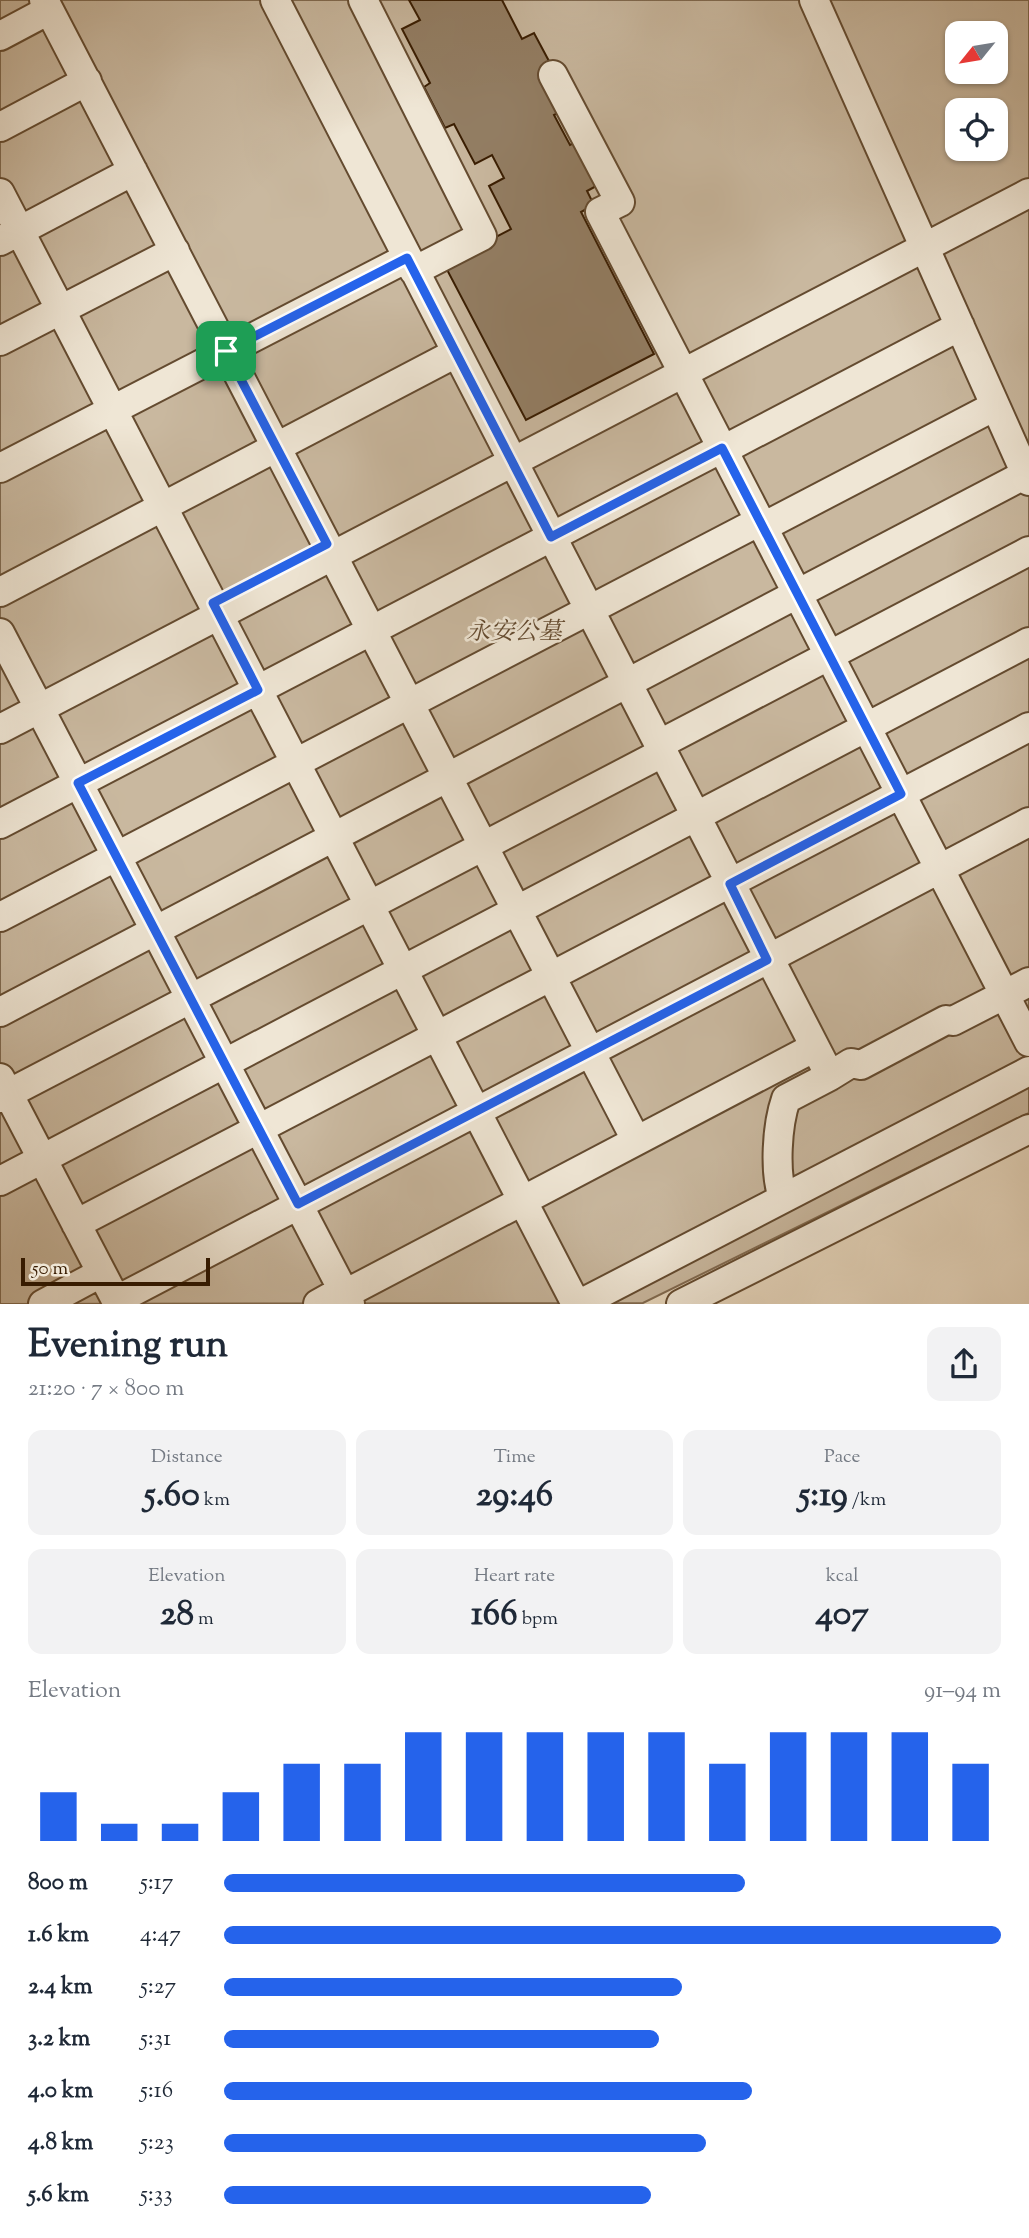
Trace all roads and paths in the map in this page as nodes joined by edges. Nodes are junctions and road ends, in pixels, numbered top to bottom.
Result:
1 (275, 0) edge
2 (363, 0) edge
3 (814, 0) edge
4 (47, 5) edge
5 (0, 36) edge
6 (553, 75) dead end
7 (86, 82) junction
8 (0, 127) edge
9 (133, 171) junction
10 (0, 193) edge
11 (1029, 193) edge
12 (10, 236) edge
13 (922, 242) junction
14 (175, 251) junction
15 (411, 265) junction
16 (61, 310) junction
17 (958, 323) junction
18 (0, 341) edge
19 (226, 351) junction
20 (456, 353) junction
21 (680, 367) junction
22 (995, 406) junction
23 (113, 409) junction
24 (276, 447) junction
25 (722, 447) junction
26 (509, 456) junction
27 (0, 468) edge
28 (1027, 477) edge
29 (163, 506) junction
30 (761, 524) junction
31 (551, 537) junction
32 (330, 549) junction
33 (1029, 551) edge
34 (0, 592) edge
35 (798, 594) junction
36 (216, 609) junction
37 (589, 611) junction
38 (372, 630) junction
39 (0, 633) edge
40 (1029, 642) edge
41 (830, 656) junction
42 (626, 684) junction
43 (258, 690) junction
44 (36, 702) junction
45 (410, 704) junction
46 (0, 714) edge
47 (1029, 727) edge
48 (867, 728) junction
49 (0, 729) edge
50 (660, 749) junction
51 (296, 763) junction
52 (448, 777) junction
53 (78, 783) junction
54 (901, 794) junction
55 (695, 817) junction
56 (1029, 822) edge
57 (0, 824) edge
58 (334, 837) junction
59 (484, 846) junction
60 (116, 857) junction
61 (940, 869) junction
62 (730, 884) junction
63 (370, 906) junction
64 (517, 911) junction
65 (0, 917) edge
66 (155, 930) junction
67 (767, 960) junction
68 (403, 970) junction
69 (551, 976) junction
70 (1017, 988) edge
71 (191, 999) junction
72 (0, 1012) edge
73 (438, 1036) junction
74 (1029, 1042) edge
75 (815, 1047) junction
76 (590, 1051) junction
77 (224, 1064) junction
78 (1029, 1071) edge
79 (830, 1076) junction
80 (2, 1097) edge
81 (477, 1111) junction
82 (259, 1129) junction
83 (1029, 1129) edge
84 (636, 1140) junction
85 (34, 1163) junction
86 (0, 1181) edge
87 (783, 1198) junction
88 (523, 1200) junction
89 (298, 1204) junction
90 (76, 1224) junction
91 (104, 1292) edge
92 (346, 1296) edge
93 (43, 1304) edge
94 (318, 1304) edge
95 (578, 1304) edge
96 (681, 1304) edge

1 - 15 street
2 - 15 street
3 - 13 street
4 - 5 street
4 - 7 street
6 - 21 street
7 - 8 street
7 - 9 street
9 - 12 street
9 - 14 street
10 - 12 street
11 - 13 street
12 - 16 street
13 - 17 street
13 - 21 street
14 - 16 street
14 - 19 street
15 - 19 street
15 - 20 street
16 - 18 street
16 - 23 street
17 - 22 street
17 - 25 street
19 - 23 street
19 - 24 street
20 - 24 street
20 - 26 street
21 - 25 street
21 - 26 street
22 - 28 street
22 - 30 street
23 - 27 street
23 - 29 street
24 - 29 street
24 - 32 street
25 - 30 street
25 - 31 street
26 - 31 street
26 - 32 street
28 - 35 street
29 - 34 street
29 - 36 street
30 - 35 street
30 - 37 street
31 - 37 street
31 - 38 street
32 - 36 street
32 - 38 street
33 - 41 street
35 - 41 street
35 - 42 street
36 - 43 street
36 - 44 street
37 - 42 street
37 - 45 street
38 - 43 street
38 - 45 street
39 - 44 street
40 - 48 street
41 - 48 street
41 - 50 street
42 - 50 street
42 - 52 street
43 - 51 street
43 - 53 street
44 - 46 street
44 - 49 street
44 - 53 street
45 - 51 street
45 - 52 street
47 - 54 street
48 - 54 street
48 - 55 street
50 - 55 street
50 - 59 street
51 - 58 street
51 - 60 street
52 - 58 street
52 - 59 street
53 - 57 street
53 - 60 street
54 - 61 street
54 - 62 street
55 - 62 street
55 - 64 street
56 - 61 street
58 - 63 street
58 - 66 street
59 - 63 street
59 - 64 street
60 - 65 street
60 - 66 street
61 - 67 street
61 - 70 street
62 - 67 street
62 - 69 street
63 - 68 street
63 - 71 street
64 - 68 street
64 - 69 street
66 - 71 street
66 - 72 street
67 - 75 street
67 - 76 street
68 - 73 street
68 - 77 street
69 - 73 street
69 - 76 street
70 - 74 street
70 - 79 street
71 - 77 street
71 - 80 street
73 - 81 street
73 - 82 street
75 - 79 street
75 - 84 street
76 - 81 street
76 - 84 street
77 - 82 street
77 - 85 street
78 - 87 street
79 - 87 street
80 - 85 street
81 - 88 street
81 - 89 street
82 - 89 street
82 - 90 street
83 - 96 street
84 - 88 street
85 - 86 street
85 - 90 street
85 - 91 street
87 - 95 street
88 - 92 street
88 - 95 street
89 - 91 street
89 - 92 street
90 - 91 street
91 - 93 street
92 - 94 street

